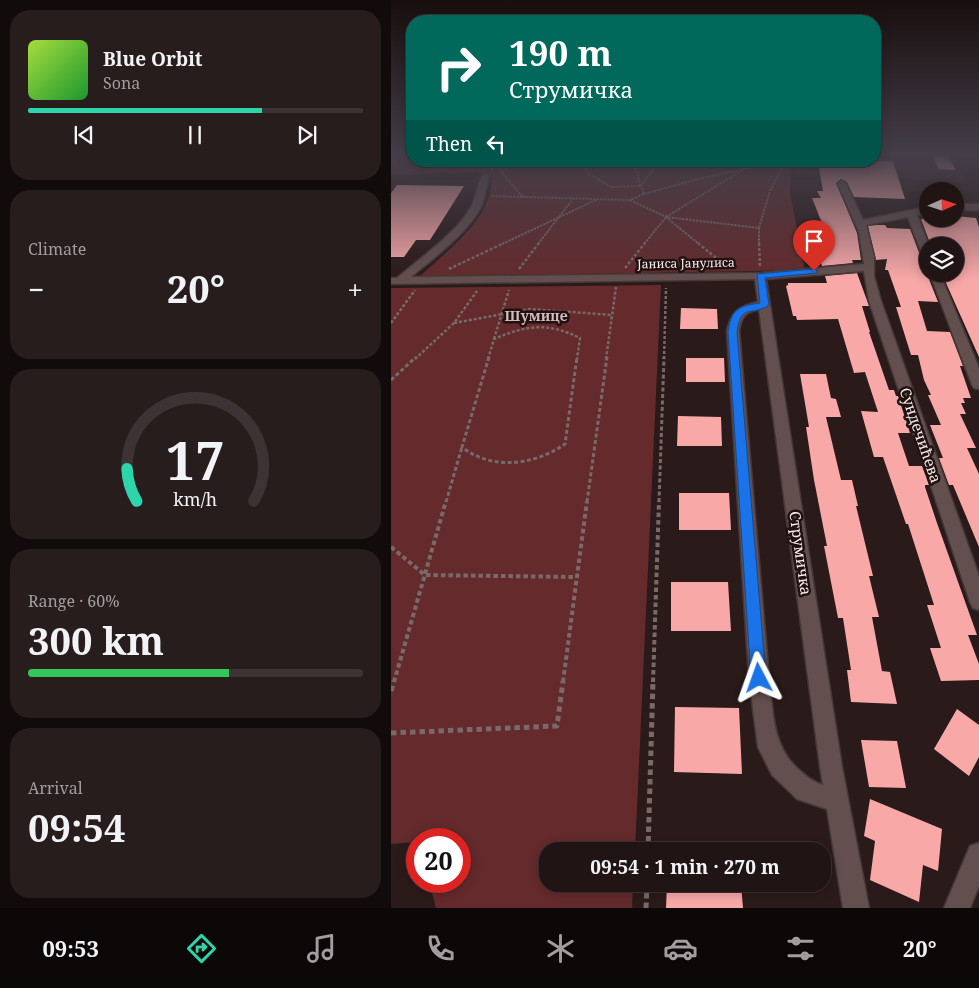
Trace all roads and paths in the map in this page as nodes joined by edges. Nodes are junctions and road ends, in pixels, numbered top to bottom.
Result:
1 (641, 195) edge
2 (701, 195) edge
3 (769, 195) edge
4 (848, 195) edge
5 (480, 196) joint
6 (523, 197) joint
7 (574, 198) junction
8 (598, 199) junction
9 (630, 200) junction
10 (964, 207) edge
11 (979, 207) edge
12 (919, 211) edge
13 (912, 212) junction
14 (559, 217) junction
15 (666, 217) junction
16 (861, 223) junction
17 (759, 228) junction
18 (921, 237) edge
19 (728, 267) dead end
20 (868, 267) junction
21 (760, 276) junction
22 (666, 277) junction
23 (512, 278) junction
24 (617, 278) junction
25 (485, 279) junction
26 (395, 280) edge
27 (425, 280) junction
28 (938, 282) edge
29 (764, 305) junction
30 (501, 314) junction
31 (612, 315) junction
32 (391, 323) edge
33 (454, 323) junction
34 (494, 340) junction
35 (391, 380) edge
36 (979, 385) edge
37 (462, 447) junction
38 (391, 547) edge
39 (425, 575) junction
40 (575, 577) junction
41 (979, 602) edge
42 (391, 691) edge
43 (391, 733) edge
44 (837, 800) junction
45 (648, 842) edge
46 (979, 855) edge
47 (647, 892) edge
48 (646, 908) edge
49 (856, 908) edge
50 (957, 908) edge

1 - 9 path
2 - 15 path
3 - 17 path
4 - 16 street
5 - 6 path
5 - 26 street
6 - 7 path
7 - 8 path
7 - 14 path
8 - 9 path
8 - 14 path
9 - 15 path
10 - 11 street
12 - 13 street
13 - 16 street
13 - 18 street
14 - 23 path
14 - 27 path
15 - 17 path
15 - 19 path
15 - 24 path
16 - 20 street
17 - 21 path
20 - 21 street, Јаниса Јанулиса
20 - 41 street, Сундечићева
21 - 22 street, Јаниса Јанулиса
21 - 29 street, Струмичка
22 - 24 street, Јаниса Јанулиса
22 - 45 path
23 - 24 street, Јаниса Јанулиса
23 - 25 street, Јаниса Јанулиса
23 - 30 path
24 - 31 path
25 - 27 street, Јаниса Јанулиса
25 - 33 path
26 - 27 street, Јаниса Јанулиса
27 - 32 path
28 - 36 street
29 - 44 street, Струмичка
29 - 44 street
30 - 31 path
30 - 33 path
30 - 34 path
31 - 40 path
33 - 35 path
34 - 37 path
34 - 37 path
37 - 39 path
38 - 39 path
39 - 40 path
39 - 42 path
40 - 43 path
44 - 49 street, Струмичка
46 - 50 street
47 - 48 path

